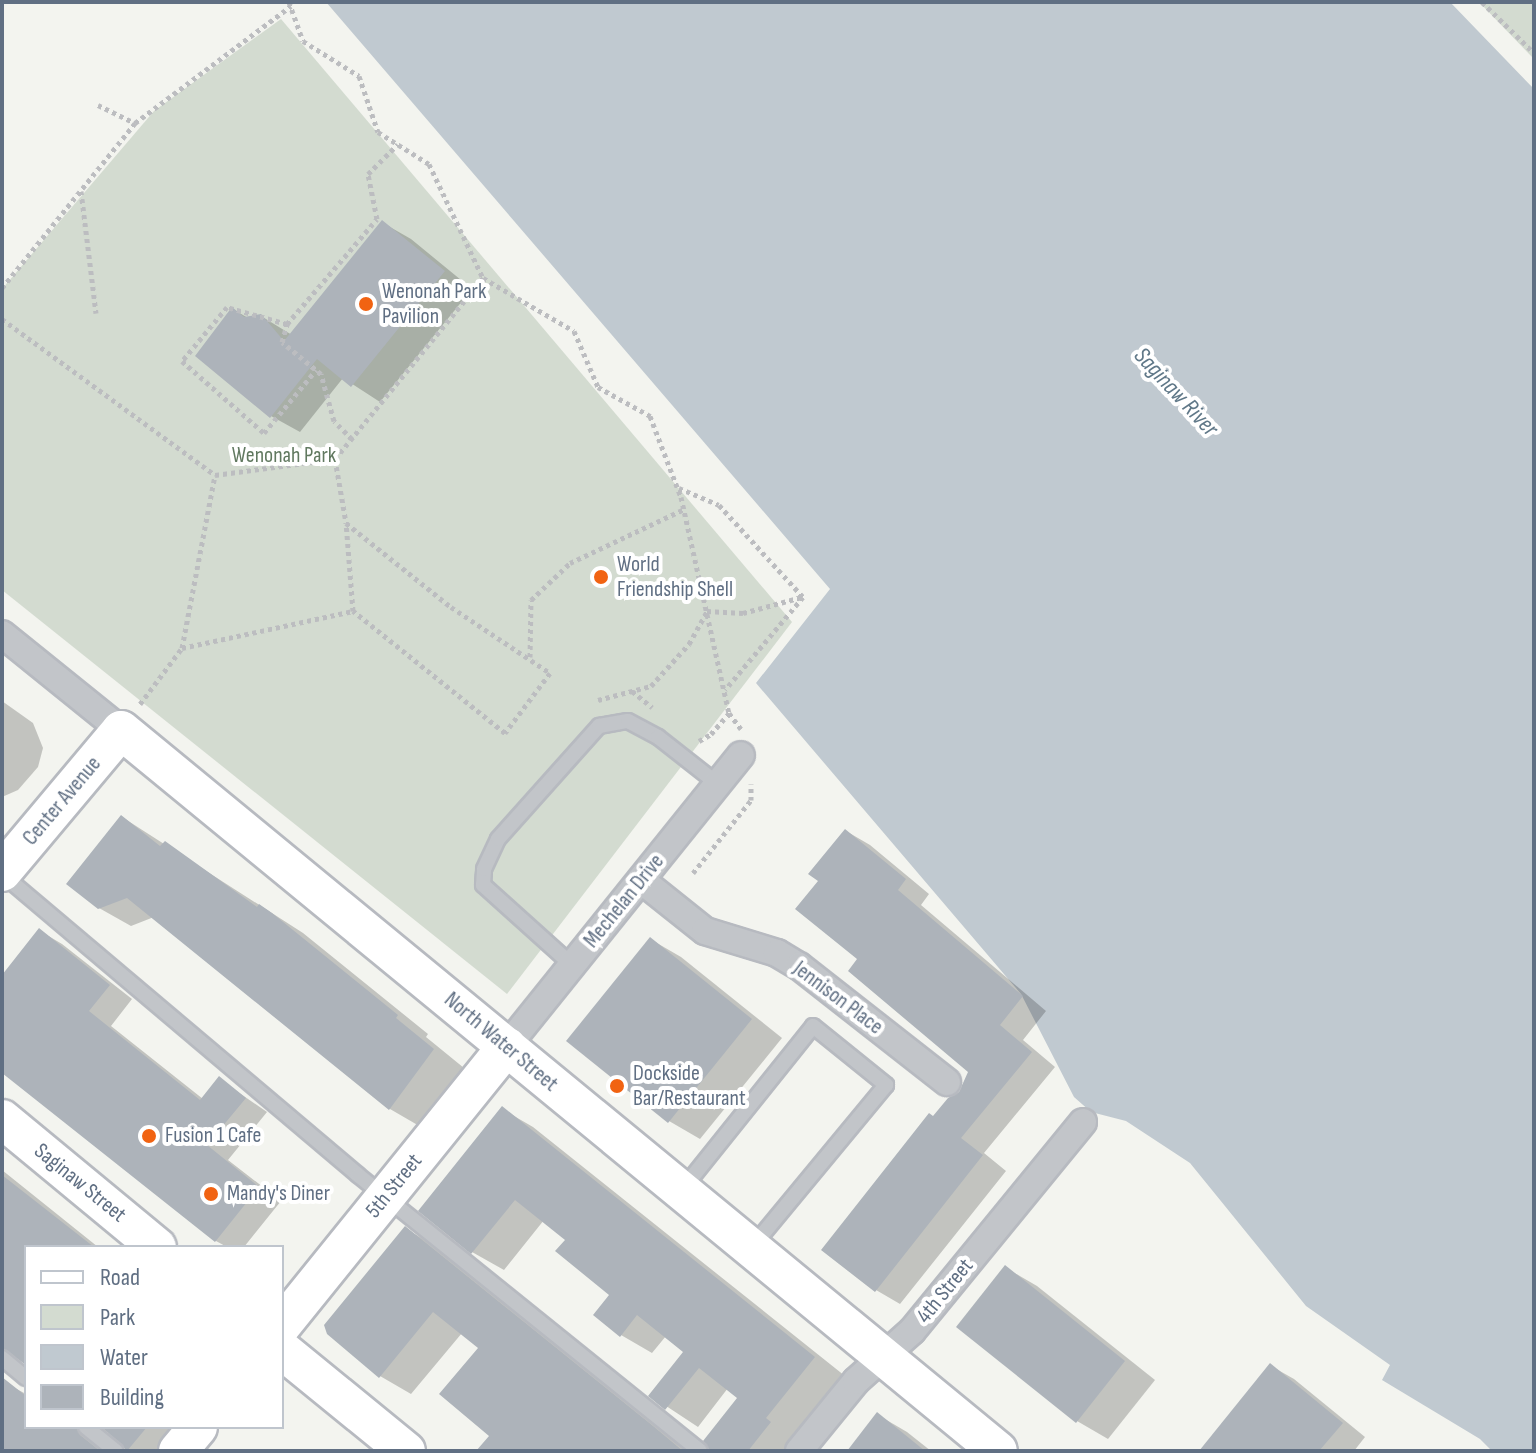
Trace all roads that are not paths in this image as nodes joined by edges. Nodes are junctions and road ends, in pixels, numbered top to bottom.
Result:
1 (2, 634) edge
2 (121, 730) junction
3 (747, 754) road end
4 (718, 784) junction
5 (2, 873) edge
6 (641, 880) junction
7 (572, 965) junction
8 (507, 1046) junction
9 (947, 1082) dead end
10 (2, 1119) edge
11 (1083, 1122) dead end
12 (681, 1191) junction
13 (386, 1196) junction
14 (155, 1245) edge
15 (751, 1249) junction
16 (284, 1323) edge
17 (284, 1352) edge
18 (2, 1358) edge
19 (883, 1358) junction
20 (24, 1376) edge
21 (88, 1429) edge
22 (196, 1429) edge
23 (116, 1451) edge
24 (178, 1451) edge
25 (406, 1451) edge
26 (700, 1451) edge
27 (799, 1451) edge
28 (998, 1451) edge

1 - 2 street, North Water Street
2 - 5 street, Center Avenue
2 - 8 street, North Water Street
3 - 4 street, Mechelan Drive
4 - 6 street, Mechelan Drive
4 - 7 lane
5 - 13 lane
6 - 7 street, Mechelan Drive
6 - 9 street, Jennison Place
7 - 8 street, Mechelan Drive
8 - 12 street, North Water Street
8 - 13 street, 5th Street
10 - 14 street, Saginaw Street
11 - 19 street, 4th Street
12 - 15 street, North Water Street
12 - 15 lane
13 - 16 street, 5th Street
13 - 26 lane
15 - 19 street, North Water Street
17 - 25 street
18 - 20 lane
19 - 27 street, 4th Street
19 - 28 street, North Water Street
21 - 23 lane
22 - 24 street

